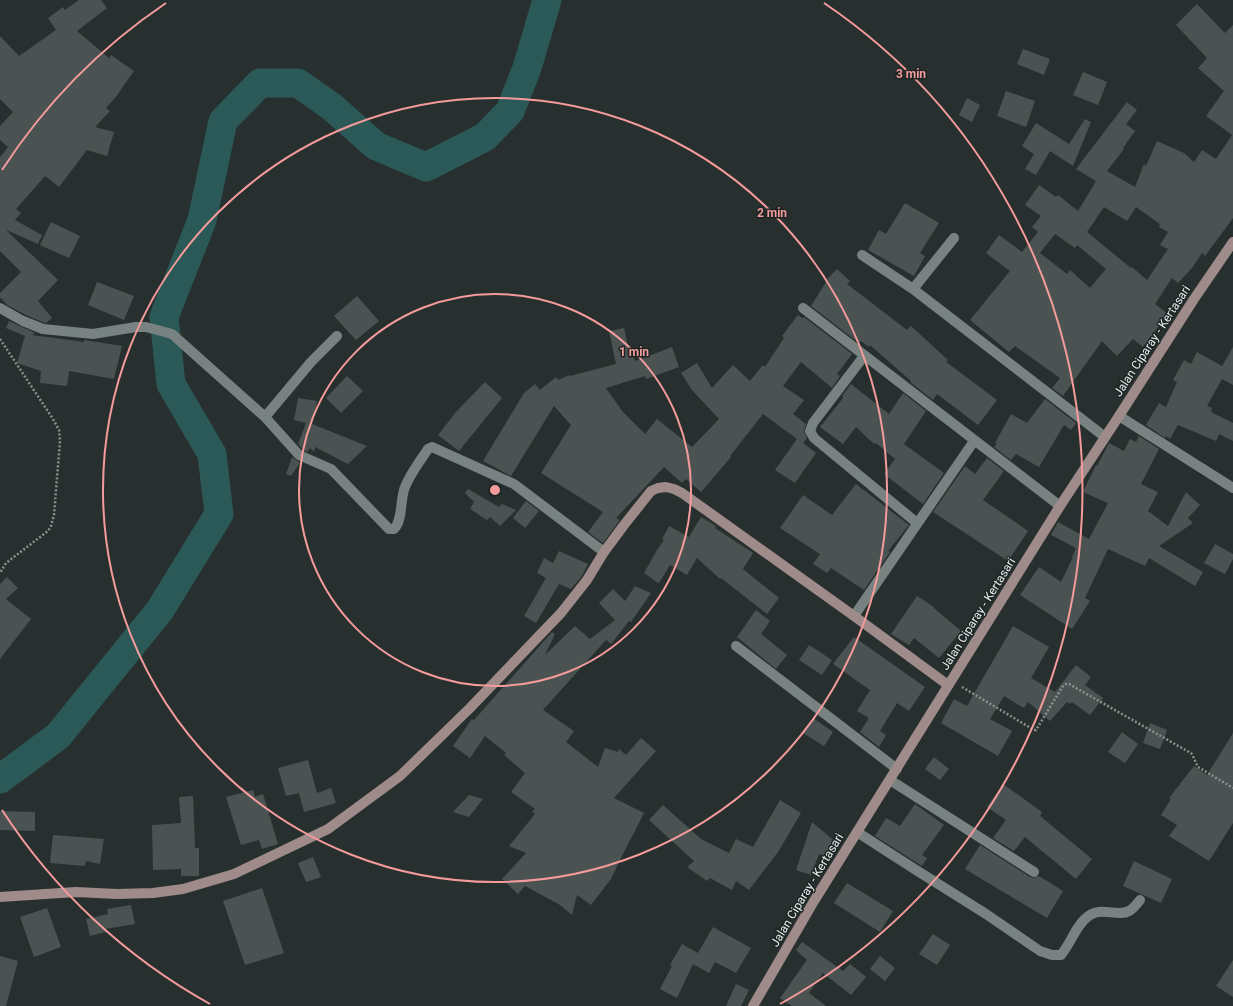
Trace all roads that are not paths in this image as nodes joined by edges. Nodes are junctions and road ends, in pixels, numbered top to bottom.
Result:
1 (954, 238) dead end
2 (1233, 242) edge
3 (862, 255) dead end
4 (914, 289) junction
5 (0, 308) edge
6 (803, 308) dead end
7 (337, 336) dead end
8 (864, 356) junction
9 (1119, 416) junction
10 (265, 417) junction
11 (1105, 437) junction
12 (974, 440) junction
13 (1233, 488) edge
14 (1060, 506) junction
15 (918, 523) junction
16 (604, 552) junction
17 (854, 616) junction
18 (736, 646) dead end
19 (950, 683) junction
20 (897, 769) junction
21 (890, 780) junction
22 (857, 832) junction
23 (1034, 872) dead end
24 (0, 897) edge
25 (1140, 900) dead end
26 (753, 1006) edge

1 - 4 street
2 - 9 street, Jalan Ciparay - Kertasari
3 - 4 street
4 - 11 street
5 - 10 street
6 - 8 street
7 - 10 street
8 - 12 street
8 - 15 street
9 - 11 street, Jalan Ciparay - Kertasari
9 - 13 street
10 - 16 street
11 - 14 street, Jalan Ciparay - Kertasari
12 - 14 street
12 - 15 street
14 - 19 street, Jalan Ciparay - Kertasari
15 - 17 street
16 - 17 street
16 - 24 street
17 - 19 street
18 - 20 street
19 - 20 street, Jalan Ciparay - Kertasari
20 - 21 street, Jalan Ciparay - Kertasari
21 - 22 street, Jalan Ciparay - Kertasari
21 - 23 street
22 - 25 street
22 - 26 street, Jalan Ciparay - Kertasari

